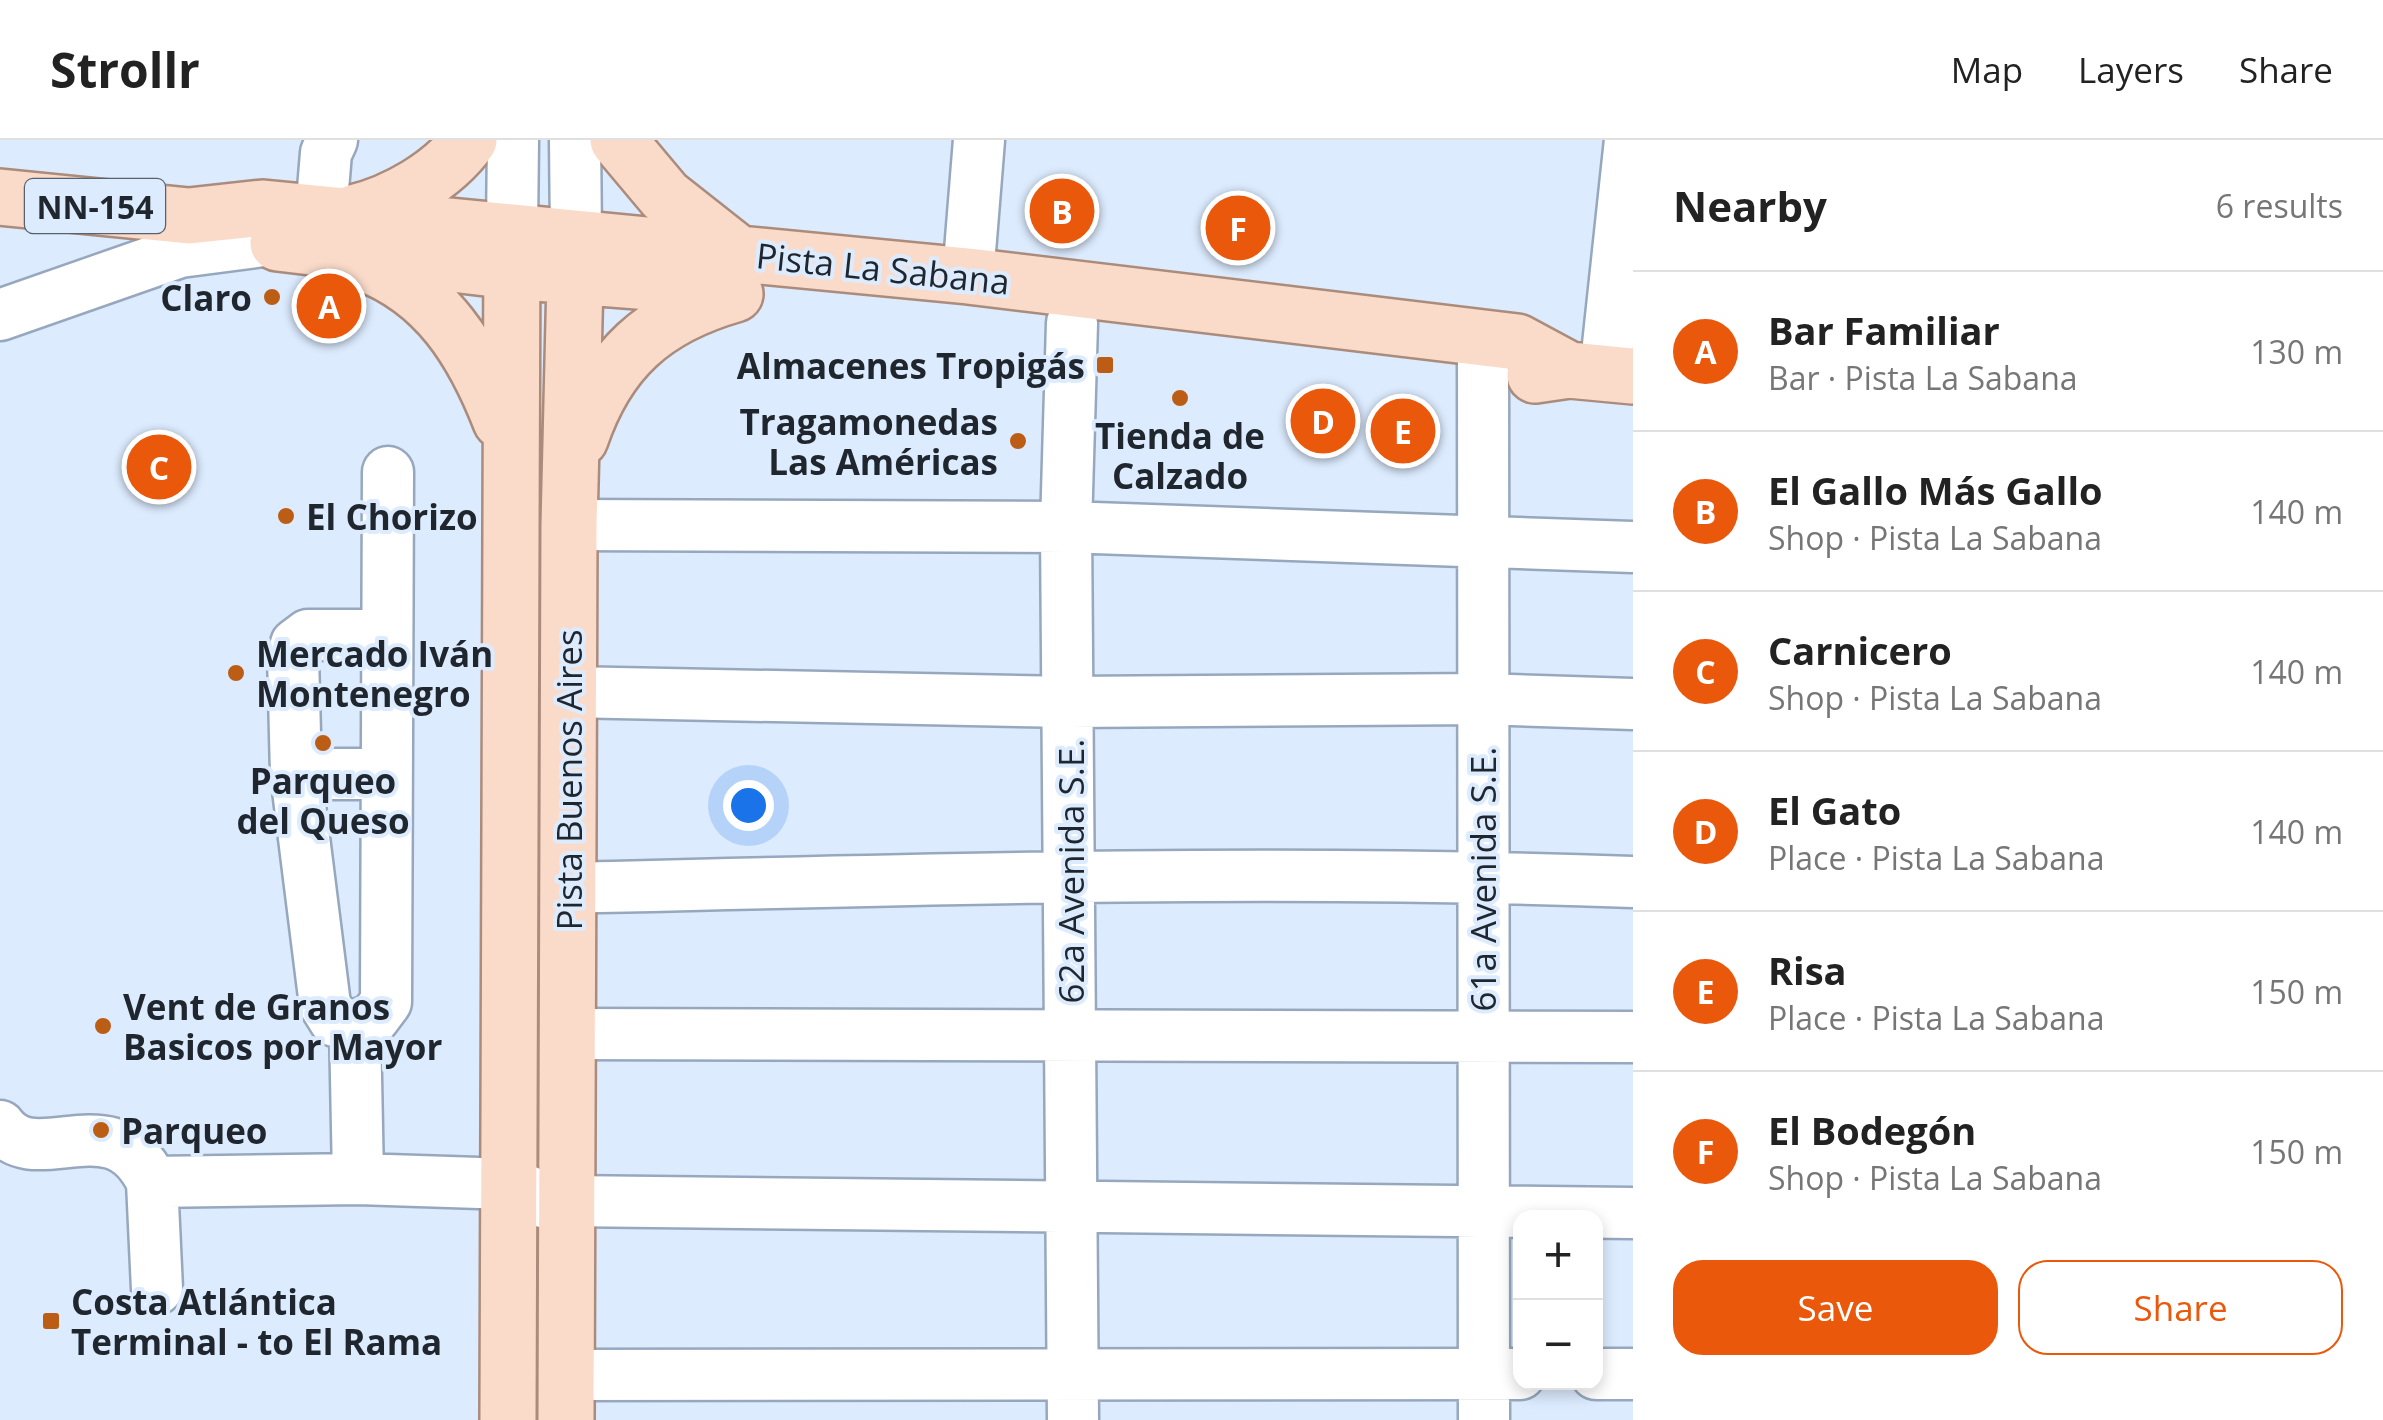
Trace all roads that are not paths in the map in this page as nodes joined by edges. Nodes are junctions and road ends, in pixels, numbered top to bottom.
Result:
1 (332, 140) edge
2 (469, 140) edge
3 (513, 140) edge
4 (575, 140) edge
5 (618, 140) edge
6 (979, 140) edge
7 (1630, 140) edge
8 (0, 197) edge
9 (189, 216) junction
10 (333, 226) junction
11 (263, 241) junction
12 (511, 251) junction
13 (576, 256) junction
14 (744, 271) junction
15 (968, 276) junction
16 (0, 315) edge
17 (1072, 323) junction
18 (1482, 357) junction
19 (1602, 373) edge
20 (509, 441) junction
21 (570, 468) junction
22 (388, 472) dead end
23 (569, 525) junction
24 (1066, 527) junction
25 (1481, 543) junction
26 (1633, 547) edge
27 (387, 635) junction
28 (568, 692) junction
29 (1482, 699) junction
30 (1070, 702) junction
31 (1633, 704) edge
32 (296, 774) junction
33 (386, 774) junction
34 (1070, 875) junction
35 (1482, 876) junction
36 (1633, 882) edge
37 (568, 888) junction
38 (355, 1026) junction
39 (1069, 1032) junction
40 (567, 1034) junction
41 (1483, 1036) junction
42 (1633, 1037) edge
43 (0, 1126) edge
44 (358, 1179) junction
45 (152, 1182) junction
46 (510, 1184) junction
47 (566, 1201) junction
48 (1069, 1208) junction
49 (1484, 1211) junction
50 (1633, 1213) edge
51 (566, 1257) junction
52 (157, 1290) dead end
53 (1603, 1374) edge
54 (1633, 1374) edge
55 (1496, 1390) edge
56 (1072, 1396) edge
57 (566, 1398) edge
58 (508, 1420) edge

1 - 10 street
2 - 10 main road
3 - 12 street, Pista Buenos Aires
4 - 13 street, Pista Buenos Aires
5 - 14 main road
6 - 15 street
7 - 19 street
8 - 9 main road, Pista La Sabana / NN-154
9 - 10 main road, Pista La Sabana / NN-154
9 - 11 main road, Pista La Sabana
10 - 11 main road, Pista La Sabana
10 - 12 main road, Pista La Sabana / NN-154
10 - 20 main road
11 - 16 street
12 - 13 main road, Pista La Sabana
12 - 20 main road, Pista Buenos Aires
13 - 14 main road, Pista La Sabana
13 - 21 main road, Pista Buenos Aires
14 - 15 main road, Pista La Sabana
14 - 17 main road, Pista La Sabana
14 - 21 main road
15 - 18 main road, Pista La Sabana
17 - 18 main road, Pista La Sabana
17 - 24 street, 62a Avenida S.E.
18 - 19 main road, Pista La Sabana
18 - 25 street, 61a Avenida S.E.
20 - 46 main road, Pista Buenos Aires
21 - 23 main road, Pista Buenos Aires
22 - 27 street
23 - 24 street
23 - 28 main road, Pista Buenos Aires
24 - 25 street
24 - 30 street, 62a Avenida S.E.
25 - 26 street
25 - 29 street, 61a Avenida S.E.
27 - 32 street
27 - 33 street
28 - 30 street
28 - 37 main road, Pista Buenos Aires
29 - 30 street
29 - 31 street
29 - 35 street, 61a Avenida S.E.
30 - 34 street, 62a Avenida S.E.
32 - 33 street
32 - 38 street
33 - 38 street
34 - 35 street
34 - 37 street
34 - 39 street, 62a Avenida S.E.
35 - 36 street
35 - 41 street, 61a Avenida S.E.
37 - 40 main road, Pista Buenos Aires
38 - 44 street
39 - 40 street
39 - 41 street
39 - 48 street, 62a Avenida S.E.
40 - 47 main road, Pista Buenos Aires
41 - 42 street
41 - 49 street, 61a Avenida S.E.
43 - 45 street
44 - 45 street
44 - 46 street
45 - 52 street
46 - 51 street
46 - 58 main road, Pista Buenos Aires
47 - 48 street
47 - 51 main road, Pista Buenos Aires
48 - 49 street
48 - 56 street, 62a Avenida S.E.
49 - 50 street
49 - 55 street, 61a Avenida S.E.
51 - 57 main road, Pista Buenos Aires
53 - 54 street
55 - 56 street
56 - 57 street

